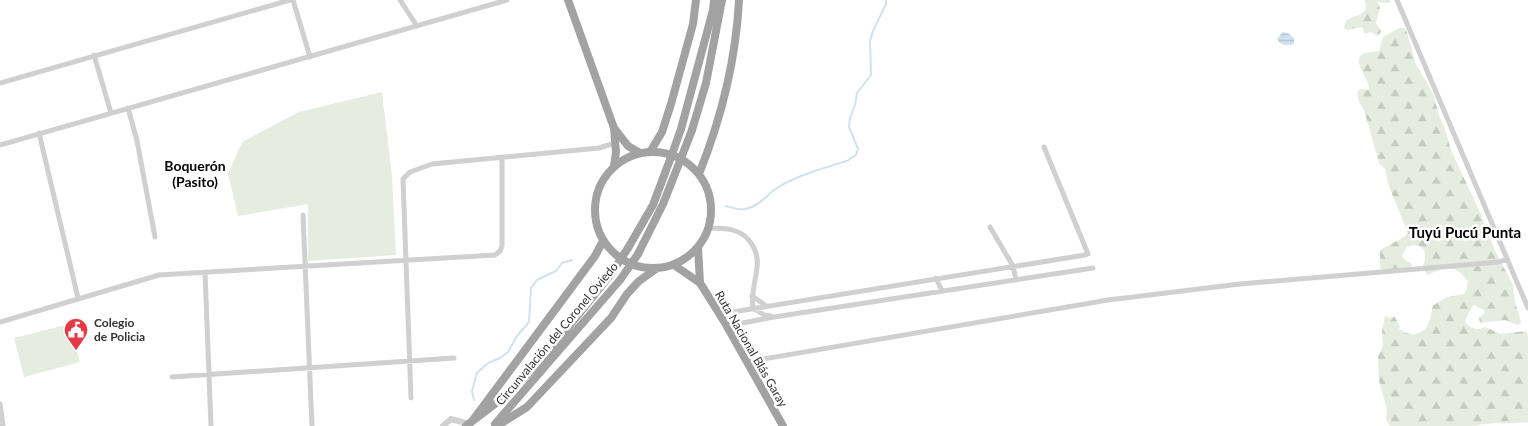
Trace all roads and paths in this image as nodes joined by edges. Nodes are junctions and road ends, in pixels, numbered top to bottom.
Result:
1 (292, 0) edge
2 (400, 0) edge
3 (507, 0) edge
4 (568, 0) edge
5 (696, 0) edge
6 (714, 0) edge
7 (722, 0) edge
8 (739, 0) edge
9 (1397, 0) edge
10 (417, 26) junction
11 (94, 55) junction
12 (310, 57) junction
13 (0, 83) edge
14 (128, 108) junction
15 (111, 113) junction
16 (614, 128) junction
17 (39, 133) junction
18 (615, 143) junction
19 (0, 146) edge
20 (1044, 147) dead end
21 (650, 152) junction
22 (640, 153) junction
23 (502, 157) junction
24 (614, 166) junction
25 (699, 174) junction
26 (303, 215) dead end
27 (990, 226) dead end
28 (708, 228) junction
29 (155, 237) dead end
30 (603, 241) junction
31 (698, 247) junction
32 (1508, 259) junction
33 (406, 260) junction
34 (674, 265) junction
35 (305, 266) junction
36 (1013, 266) junction
37 (1093, 268) dead end
38 (656, 269) junction
39 (205, 272) junction
40 (936, 278) junction
41 (1016, 280) junction
42 (700, 283) junction
43 (942, 291) junction
44 (752, 296) junction
45 (78, 298) junction
46 (765, 306) junction
47 (753, 308) junction
48 (1528, 308) edge
49 (720, 314) junction
50 (774, 317) junction
51 (0, 322) edge
52 (727, 326) junction
53 (454, 358) dead end
54 (409, 361) junction
55 (746, 362) junction
56 (310, 368) junction
57 (210, 374) junction
58 (172, 377) dead end
59 (411, 398) dead end
60 (0, 404) edge
61 (469, 424) edge
62 (1, 426) edge
63 (212, 426) edge
64 (312, 426) edge
65 (443, 426) edge
66 (493, 426) edge
67 (497, 426) edge
68 (783, 426) edge

1 - 11 street
1 - 12 street
2 - 10 street
3 - 10 street
4 - 16 highway
5 - 21 highway
6 - 61 highway, Circunvalación del Coronel Oviedo, bridge
7 - 66 highway, Circunvalación del Coronel Oviedo, bridge
8 - 25 highway
9 - 32 street
10 - 12 street
11 - 13 street
11 - 15 street
12 - 14 street
14 - 15 street
14 - 29 street
15 - 17 street
16 - 18 highway
16 - 22 highway
17 - 19 street
17 - 45 street
18 - 23 street
18 - 24 highway
20 - 36 street
21 - 22 highway
21 - 25 highway
22 - 24 highway
23 - 33 street
23 - 33 street
24 - 30 highway
25 - 28 highway
26 - 35 street
27 - 36 street
28 - 31 highway
28 - 44 street
30 - 38 highway
30 - 61 highway
31 - 34 highway
31 - 42 highway, Ruta Nacional Blás Garay
32 - 48 street
32 - 55 street
33 - 35 street
33 - 54 street
34 - 38 highway
34 - 42 highway, Ruta Nacional Blás Garay
35 - 39 street
35 - 56 street
36 - 40 street
36 - 41 street
37 - 41 street
38 - 67 highway
39 - 45 street
39 - 57 street
40 - 43 street
40 - 46 street
41 - 43 street
42 - 49 highway, Ruta Nacional Blás Garay
43 - 50 street
44 - 46 street
44 - 47 street
45 - 51 street
46 - 47 street
47 - 49 street
47 - 50 street
49 - 52 highway, Ruta Nacional Blás Garay
50 - 52 street
52 - 55 highway, Ruta Nacional Blás Garay
53 - 54 street
54 - 56 street
54 - 59 street
55 - 68 highway, Ruta Nacional Blás Garay
56 - 57 street
56 - 64 street
57 - 58 street
57 - 63 street
60 - 62 street
61 - 65 street

